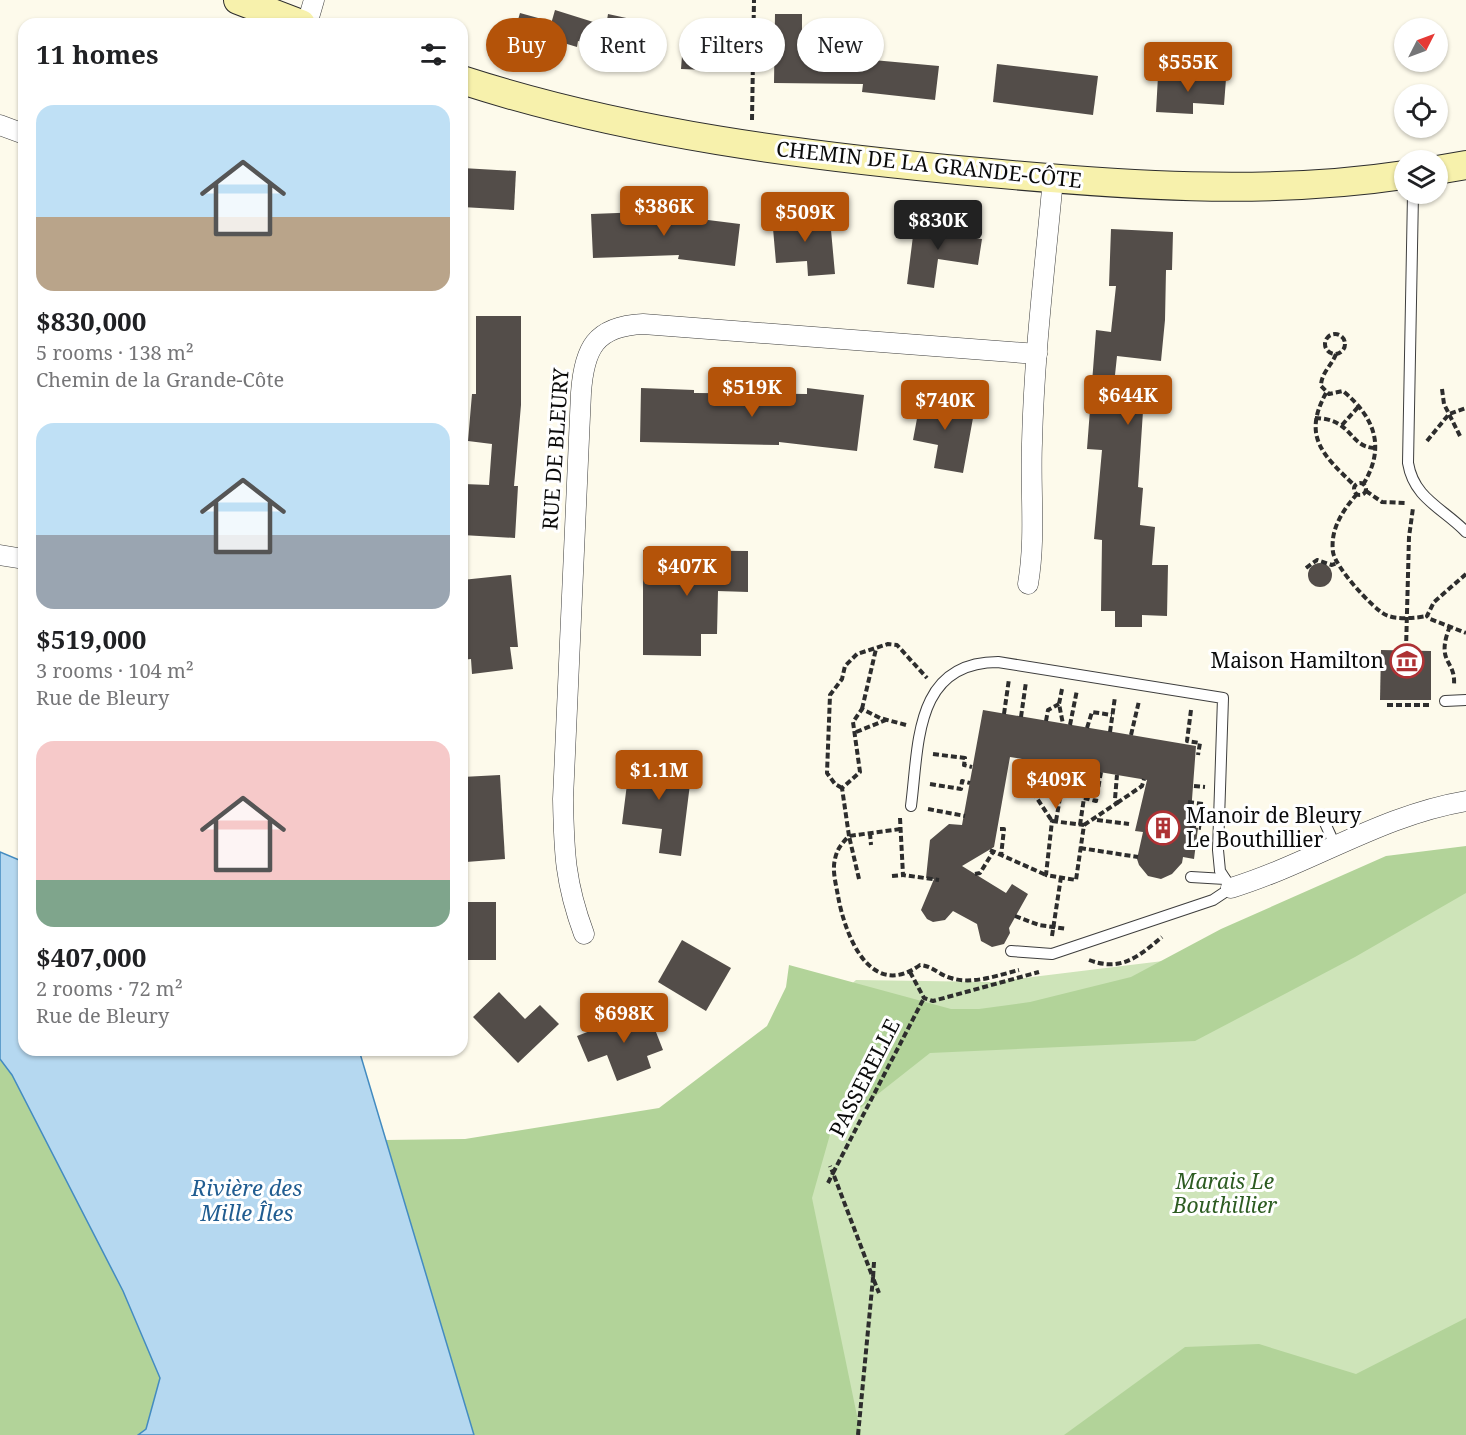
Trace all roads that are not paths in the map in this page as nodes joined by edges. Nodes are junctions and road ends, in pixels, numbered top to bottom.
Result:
1 (238, 0) edge
2 (314, 0) edge
3 (285, 18) edge
4 (309, 18) edge
5 (468, 82) edge
6 (0, 125) edge
7 (18, 132) edge
8 (1466, 165) edge
9 (1448, 168) edge
10 (1394, 176) edge
11 (1053, 179) junction
12 (1413, 204) edge
13 (1037, 354) junction
14 (1466, 532) edge
15 (0, 555) edge
16 (18, 558) edge
17 (1028, 584) dead end
18 (1440, 698) road end
19 (1466, 700) edge
20 (1466, 801) edge
21 (911, 806) dead end
22 (1324, 821) dead end
23 (1335, 845) junction
24 (1191, 877) dead end
25 (1228, 884) junction
26 (584, 934) dead end
27 (1011, 951) dead end

1 - 3 main road
2 - 4 street
5 - 11 main road, CHEMIN DE LA GRANDE-CÔTE
6 - 7 street
8 - 9 main road
10 - 11 main road, CHEMIN DE LA GRANDE-CÔTE
11 - 13 street
12 - 14 lane
13 - 17 street
13 - 26 street, RUE DE BLEURY
15 - 16 street
18 - 19 lane
20 - 23 street
21 - 25 lane
22 - 23 lane
23 - 25 street
24 - 25 lane
25 - 27 lane

